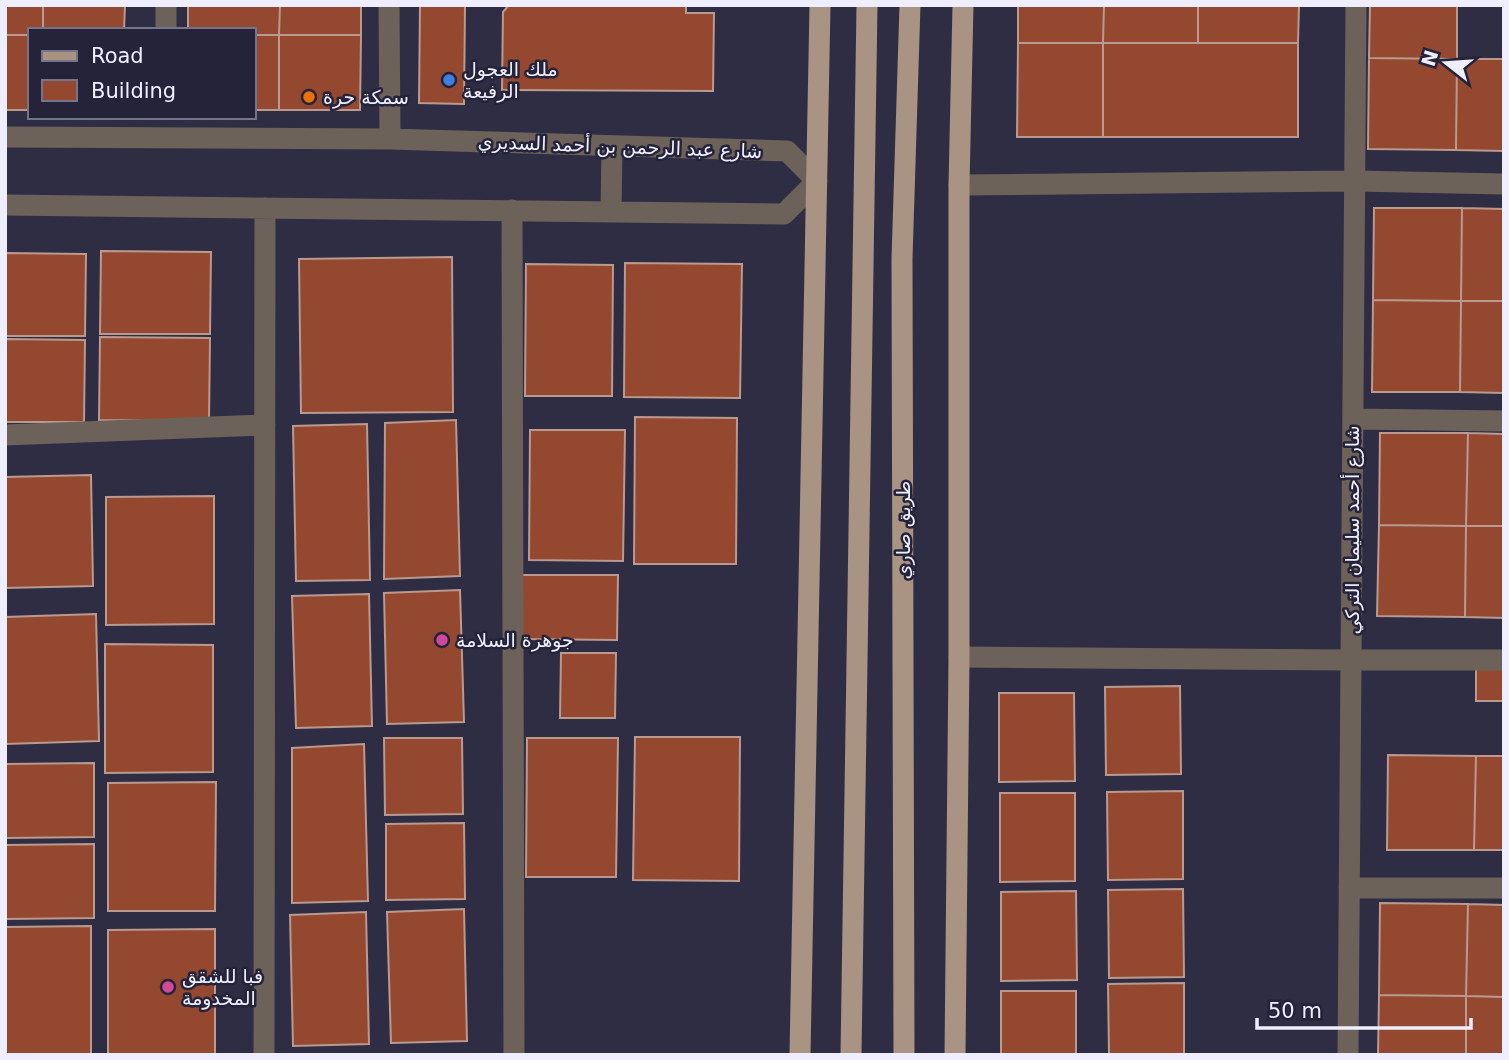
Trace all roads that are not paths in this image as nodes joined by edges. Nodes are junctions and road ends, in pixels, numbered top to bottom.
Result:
1 (166, 5) edge
2 (389, 5) edge
3 (820, 5) edge
4 (867, 5) edge
5 (910, 5) edge
6 (963, 5) edge
7 (1356, 5) edge
8 (166, 28) edge
9 (169, 128) edge
10 (5, 137) edge
11 (390, 139) junction
12 (612, 146) junction
13 (817, 181) junction
14 (1355, 181) junction
15 (1504, 184) edge
16 (959, 185) junction
17 (5, 205) edge
18 (265, 208) junction
19 (512, 210) junction
20 (611, 212) junction
21 (1353, 419) junction
22 (1504, 421) edge
23 (265, 425) junction
24 (5, 435) edge
25 (959, 657) junction
26 (1351, 660) junction
27 (1504, 660) edge
28 (1349, 888) junction
29 (1504, 888) edge
30 (264, 1055) edge
31 (514, 1055) edge
32 (800, 1055) edge
33 (851, 1055) edge
34 (904, 1055) edge
35 (955, 1055) edge
36 (1348, 1055) edge

1 - 8 street
2 - 11 street
3 - 13 main road
4 - 33 main road
5 - 34 main road, طريق صاري
6 - 16 main road
7 - 14 street, شارع أحمد سليمان التركي
9 - 10 street, شارع عبد الرحمن بن أحمد السديري
9 - 11 street, شارع عبد الرحمن بن أحمد السديري
11 - 12 street, شارع عبد الرحمن بن أحمد السديري
12 - 13 street, شارع عبد الرحمن بن أحمد السديري
12 - 20 street
13 - 20 street
13 - 32 main road
14 - 15 street
14 - 16 street
14 - 21 street, شارع أحمد سليمان التركي
16 - 25 main road
17 - 18 street
18 - 19 street
18 - 23 street
19 - 20 street
19 - 31 street
21 - 22 street
21 - 26 street, شارع أحمد سليمان التركي
23 - 24 street
23 - 30 street
25 - 26 street
25 - 35 main road
26 - 27 street
26 - 28 street, شارع أحمد سليمان التركي
28 - 29 street
28 - 36 street, شارع أحمد سليمان التركي

